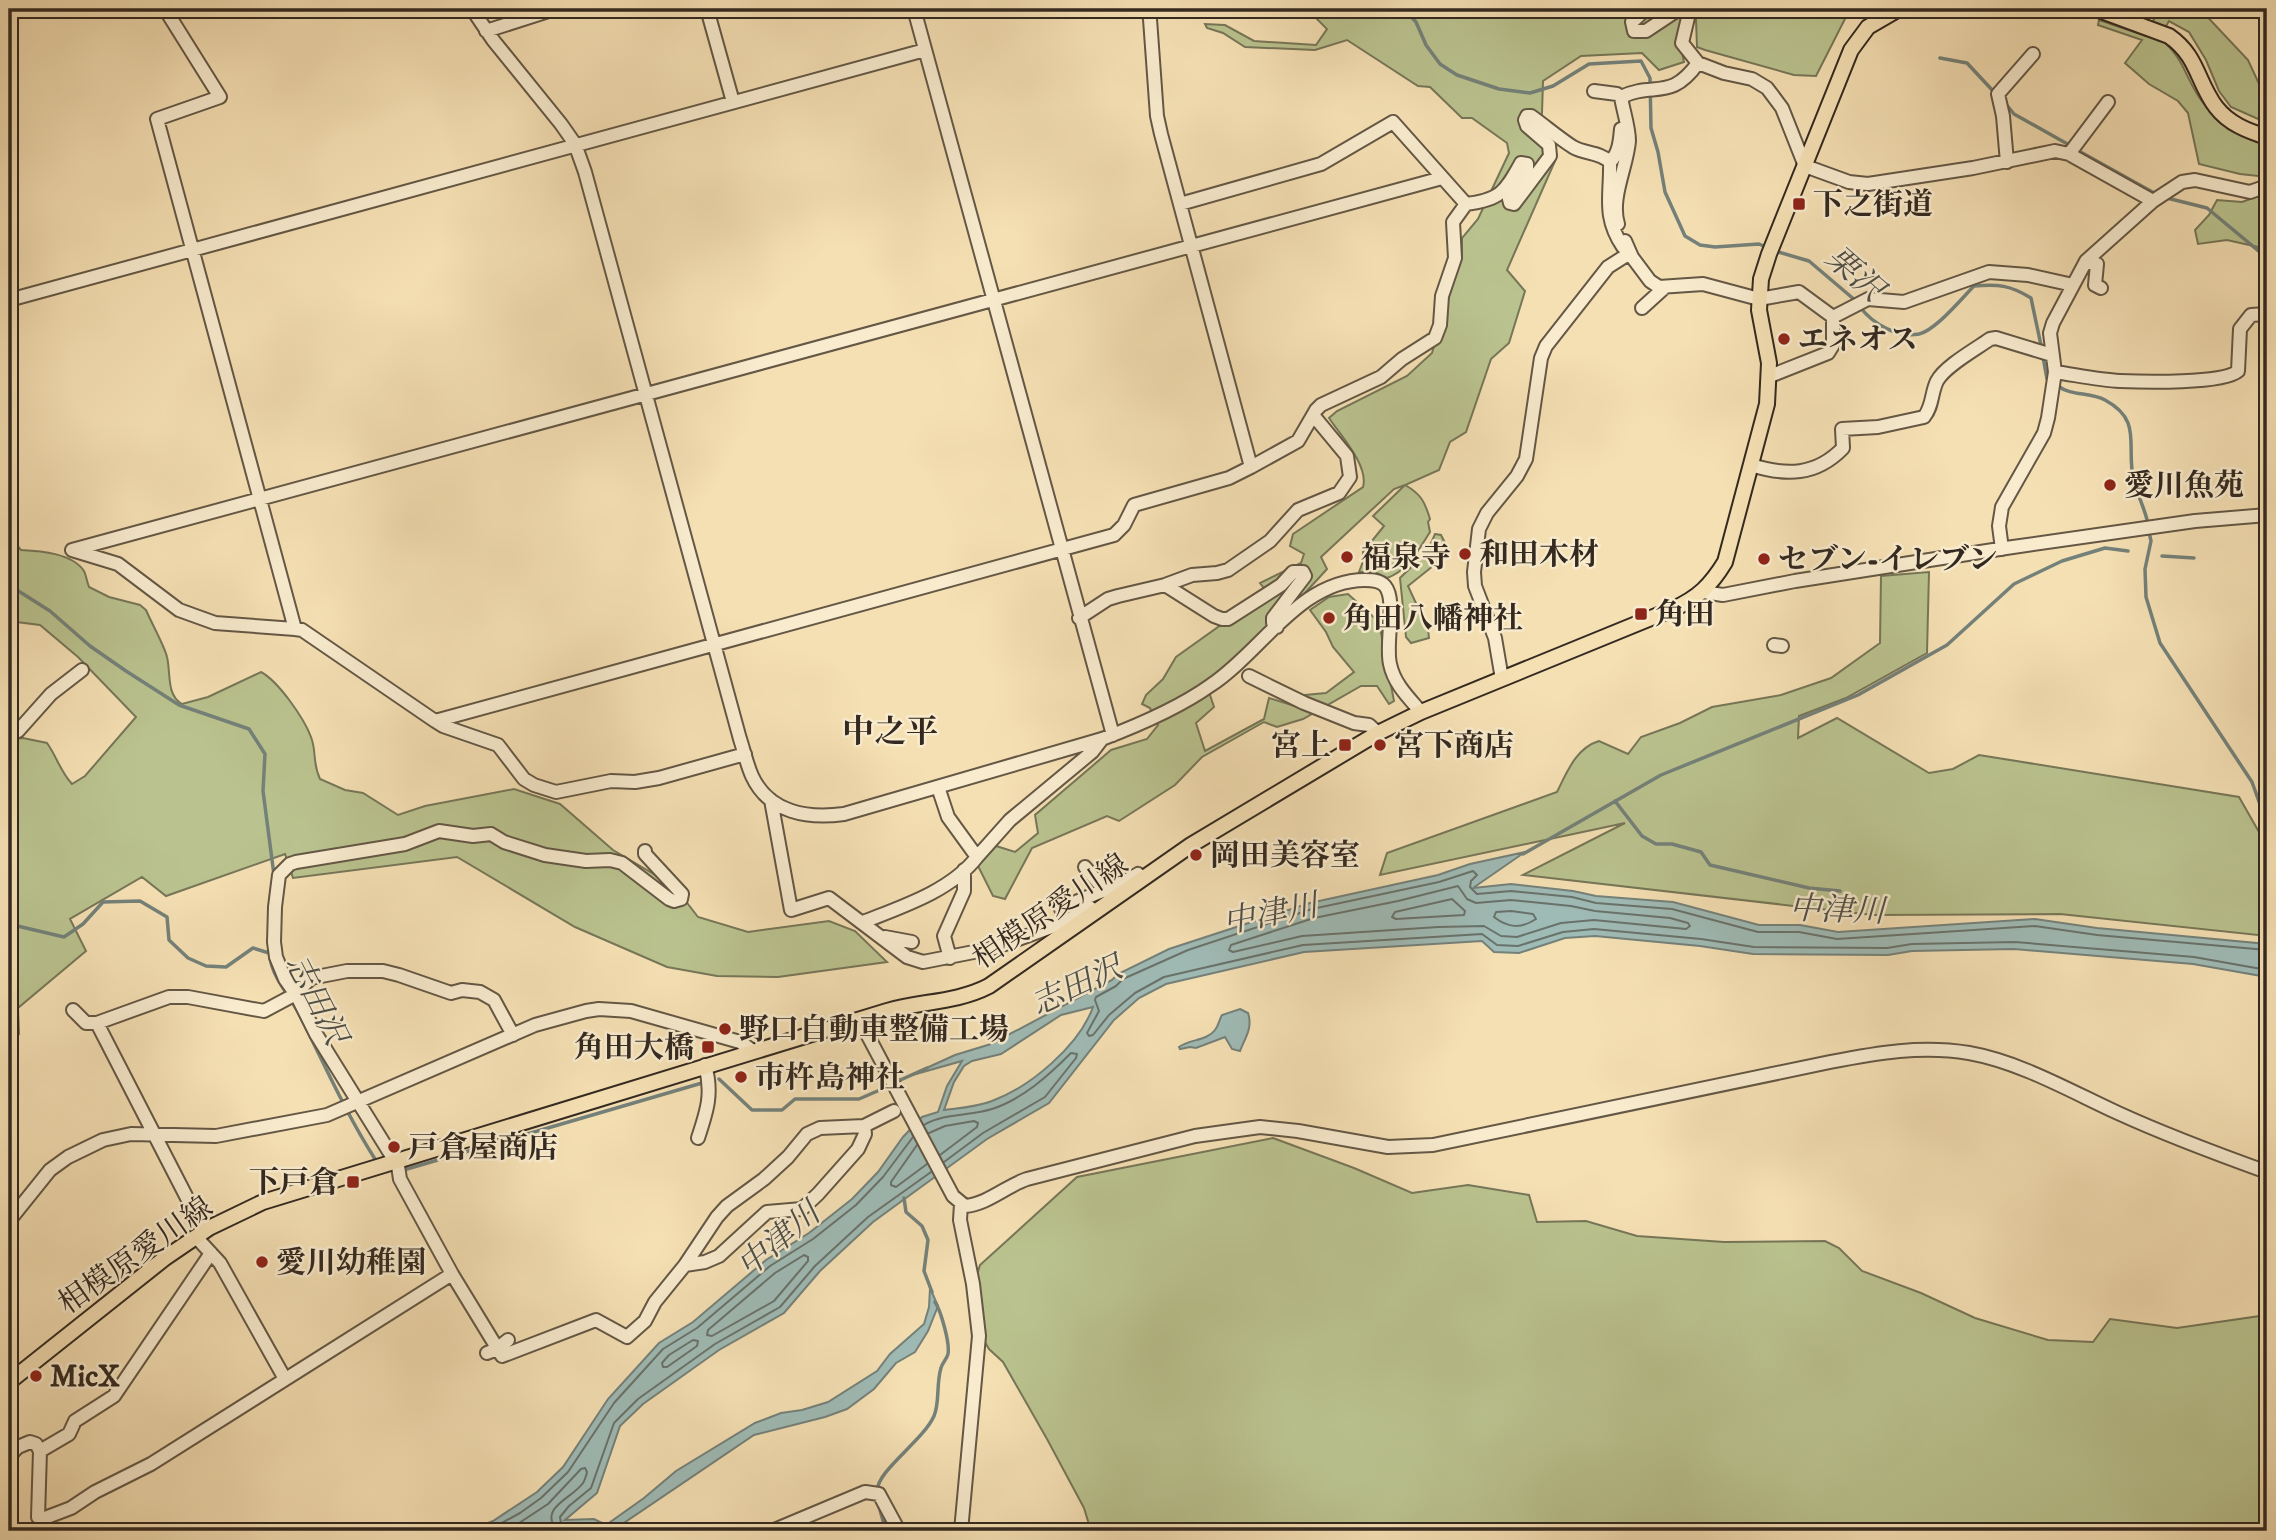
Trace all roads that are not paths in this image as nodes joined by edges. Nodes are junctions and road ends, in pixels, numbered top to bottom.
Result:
1 (165, 9) edge
2 (472, 9) edge
3 (555, 9) edge
4 (707, 9) edge
5 (914, 9) edge
6 (1147, 9) edge
7 (1646, 9) edge
8 (1679, 9) edge
9 (1690, 9) edge
10 (1899, 9) edge
11 (2096, 9) edge
12 (486, 31) junction
13 (925, 50) junction
14 (2033, 54) dead end
15 (1698, 63) junction
16 (1594, 91) dead end
17 (1621, 97) junction
18 (733, 102) junction
19 (2108, 103) dead end
20 (1626, 126) junction
21 (2267, 137) edge
22 (575, 144) junction
23 (2069, 154) junction
24 (1610, 162) junction
25 (2007, 162) junction
26 (1805, 166) junction
27 (1442, 178) junction
28 (2267, 186) edge
29 (2153, 201) junction
30 (1180, 204) junction
31 (1466, 204) junction
32 (1191, 246) junction
33 (192, 249) junction
34 (1628, 250) junction
35 (2085, 261) junction
36 (2073, 285) junction
37 (1664, 288) junction
38 (2101, 288) dead end
39 (1759, 299) junction
40 (9, 300) edge
41 (993, 300) junction
42 (1642, 308) dead end
43 (2267, 314) edge
44 (1833, 317) junction
45 (2051, 354) junction
46 (2055, 374) junction
47 (1770, 376) junction
48 (646, 395) junction
49 (1313, 415) junction
50 (1751, 465) junction
51 (1251, 467) junction
52 (261, 499) junction
53 (2267, 515) edge
54 (2002, 549) junction
55 (1061, 550) junction
56 (1165, 585) junction
57 (1703, 592) junction
58 (1079, 618) junction
59 (1277, 627) junction
60 (295, 629) junction
61 (714, 645) junction
62 (82, 670) dead end
63 (1249, 676) dead end
64 (1502, 679) junction
65 (1422, 712) junction
66 (435, 721) junction
67 (1378, 733) junction
68 (9, 735) edge
69 (1107, 737) junction
70 (744, 754) junction
71 (939, 788) junction
72 (771, 800) junction
73 (645, 851) dead end
74 (977, 857) junction
75 (1085, 867) dead end
76 (964, 870) junction
77 (1143, 879) junction
78 (1105, 891) junction
79 (1061, 909) dead end
80 (1096, 912) junction
81 (863, 922) junction
82 (882, 937) junction
83 (912, 942) dead end
84 (950, 958) junction
85 (290, 997) junction
86 (73, 1010) dead end
87 (97, 1023) junction
88 (862, 1026) junction
89 (513, 1035) junction
90 (753, 1051) junction
91 (705, 1065) junction
92 (354, 1104) junction
93 (894, 1111) dead end
94 (864, 1126) junction
95 (154, 1135) junction
96 (698, 1138) dead end
97 (394, 1162) junction
98 (2267, 1172) edge
99 (957, 1200) junction
100 (9, 1221) edge
101 (200, 1234) junction
102 (211, 1253) junction
103 (685, 1265) junction
104 (452, 1274) junction
105 (508, 1340) dead end
106 (492, 1351) junction
107 (285, 1379) junction
108 (9, 1382) edge
109 (40, 1451) junction
110 (9, 1456) edge
111 (772, 1531) edge
112 (899, 1531) edge
113 (961, 1531) edge

1 - 33 street
2 - 12 street
3 - 12 street
4 - 18 street
5 - 13 street
6 - 30 street
7 - 8 street
9 - 15 street
10 - 26 main road
11 - 21 main road
12 - 22 street
13 - 18 street
13 - 41 street
14 - 25 street
15 - 17 street
15 - 26 street
16 - 17 street
17 - 20 street
18 - 22 street
19 - 23 street
20 - 24 street
20 - 34 street
22 - 33 street
22 - 48 street
23 - 25 street
23 - 29 street
24 - 31 street
24 - 34 street
25 - 26 street
26 - 39 main road, 相模原愛川線
27 - 30 street
27 - 31 street
27 - 32 street
28 - 29 street
29 - 35 street
30 - 32 street
31 - 49 street
32 - 41 street
32 - 51 street
33 - 40 street
33 - 52 street
34 - 37 street
34 - 64 street
35 - 36 street
35 - 38 street
36 - 44 street
36 - 45 street
37 - 39 street
37 - 42 street
39 - 44 street
39 - 47 main road, 相模原愛川線
41 - 48 street
41 - 55 street
43 - 46 street
44 - 47 street
45 - 46 street
45 - 50 street
46 - 54 street
47 - 50 main road, 相模原愛川線
48 - 52 street
48 - 61 street
49 - 51 street
49 - 56 street
50 - 57 main road, 相模原愛川線
51 - 55 street
52 - 60 street
52 - 60 street
53 - 54 street
54 - 57 street
55 - 58 street
55 - 61 street
56 - 58 street
56 - 59 street
57 - 64 main road, 相模原愛川線
58 - 69 street
59 - 65 street
59 - 69 street
60 - 66 street
61 - 66 street
61 - 70 street
62 - 68 street
63 - 67 street
64 - 65 main road, 相模原愛川線
65 - 67 main road, 相模原愛川線
66 - 70 street
67 - 77 main road, 相模原愛川線
69 - 71 street
69 - 74 street
70 - 72 street
71 - 72 street
71 - 74 street
72 - 81 street
73 - 85 street
74 - 76 street
75 - 78 street
76 - 81 street
76 - 84 street
77 - 78 street
77 - 80 main road, 相模原愛川線
78 - 79 street
80 - 84 street
80 - 88 main road, 相模原愛川線
81 - 82 street
82 - 83 street
82 - 84 street
85 - 87 street
85 - 89 street
85 - 92 street
86 - 87 street
87 - 95 street
88 - 90 main road, 相模原愛川線
88 - 99 street
89 - 90 street
89 - 92 street
90 - 91 main road, 相模原愛川線
91 - 96 street
91 - 97 main road, 相模原愛川線
92 - 95 street
92 - 97 street
93 - 94 street
94 - 103 street
94 - 103 street
95 - 100 street
95 - 101 street
97 - 101 main road, 相模原愛川線
97 - 104 street
98 - 99 street
99 - 113 street
101 - 102 street
101 - 108 main road, 相模原愛川線
102 - 107 street
102 - 109 street
103 - 106 street
104 - 106 street
104 - 107 street
105 - 106 street
107 - 109 street
109 - 110 street
111 - 112 street

